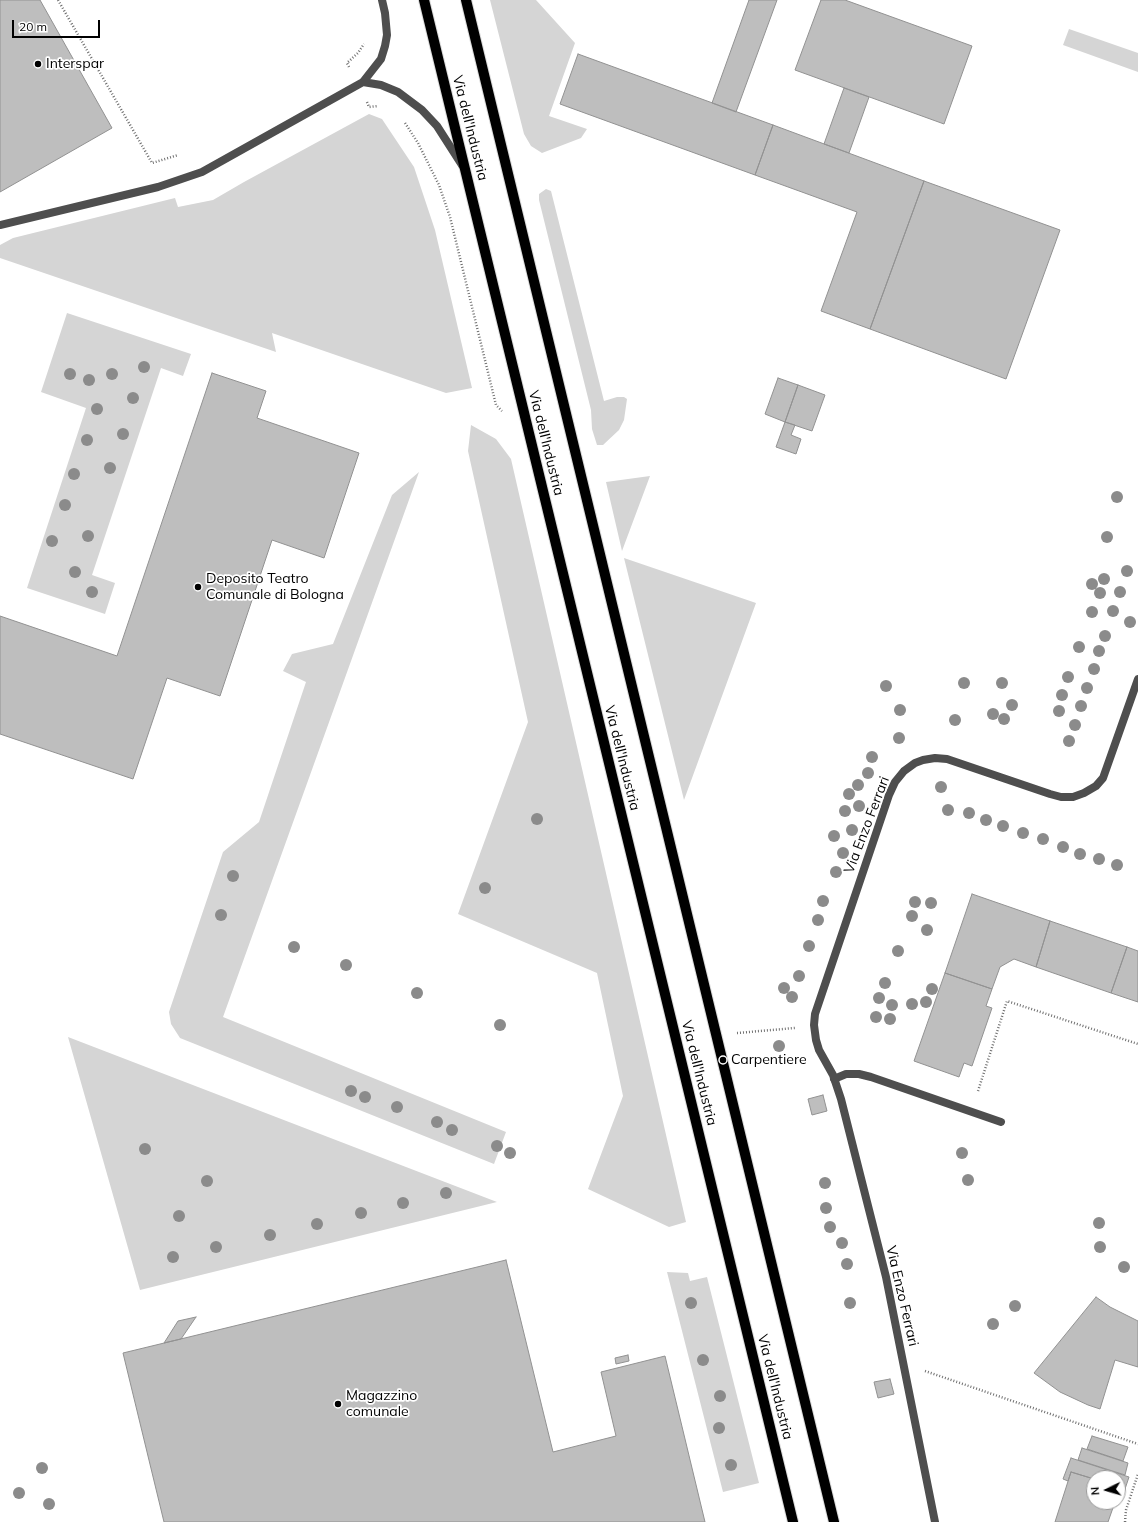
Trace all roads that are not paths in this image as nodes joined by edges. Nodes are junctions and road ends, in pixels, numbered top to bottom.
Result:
1 (382, 0) edge
2 (424, 0) edge
3 (466, 0) edge
4 (363, 82) junction
5 (466, 170) junction
6 (0, 225) edge
7 (1138, 679) edge
8 (834, 1079) junction
9 (1001, 1122) dead end
10 (793, 1522) edge
11 (834, 1522) edge
12 (935, 1522) edge

1 - 4 street
2 - 5 main road, Via dell'Industria
3 - 11 main road, Via dell'Industria
4 - 5 street
4 - 6 street
5 - 10 main road, Via dell'Industria
7 - 8 street, Via Enzo Ferrari
8 - 9 street
8 - 12 street, Via Enzo Ferrari

